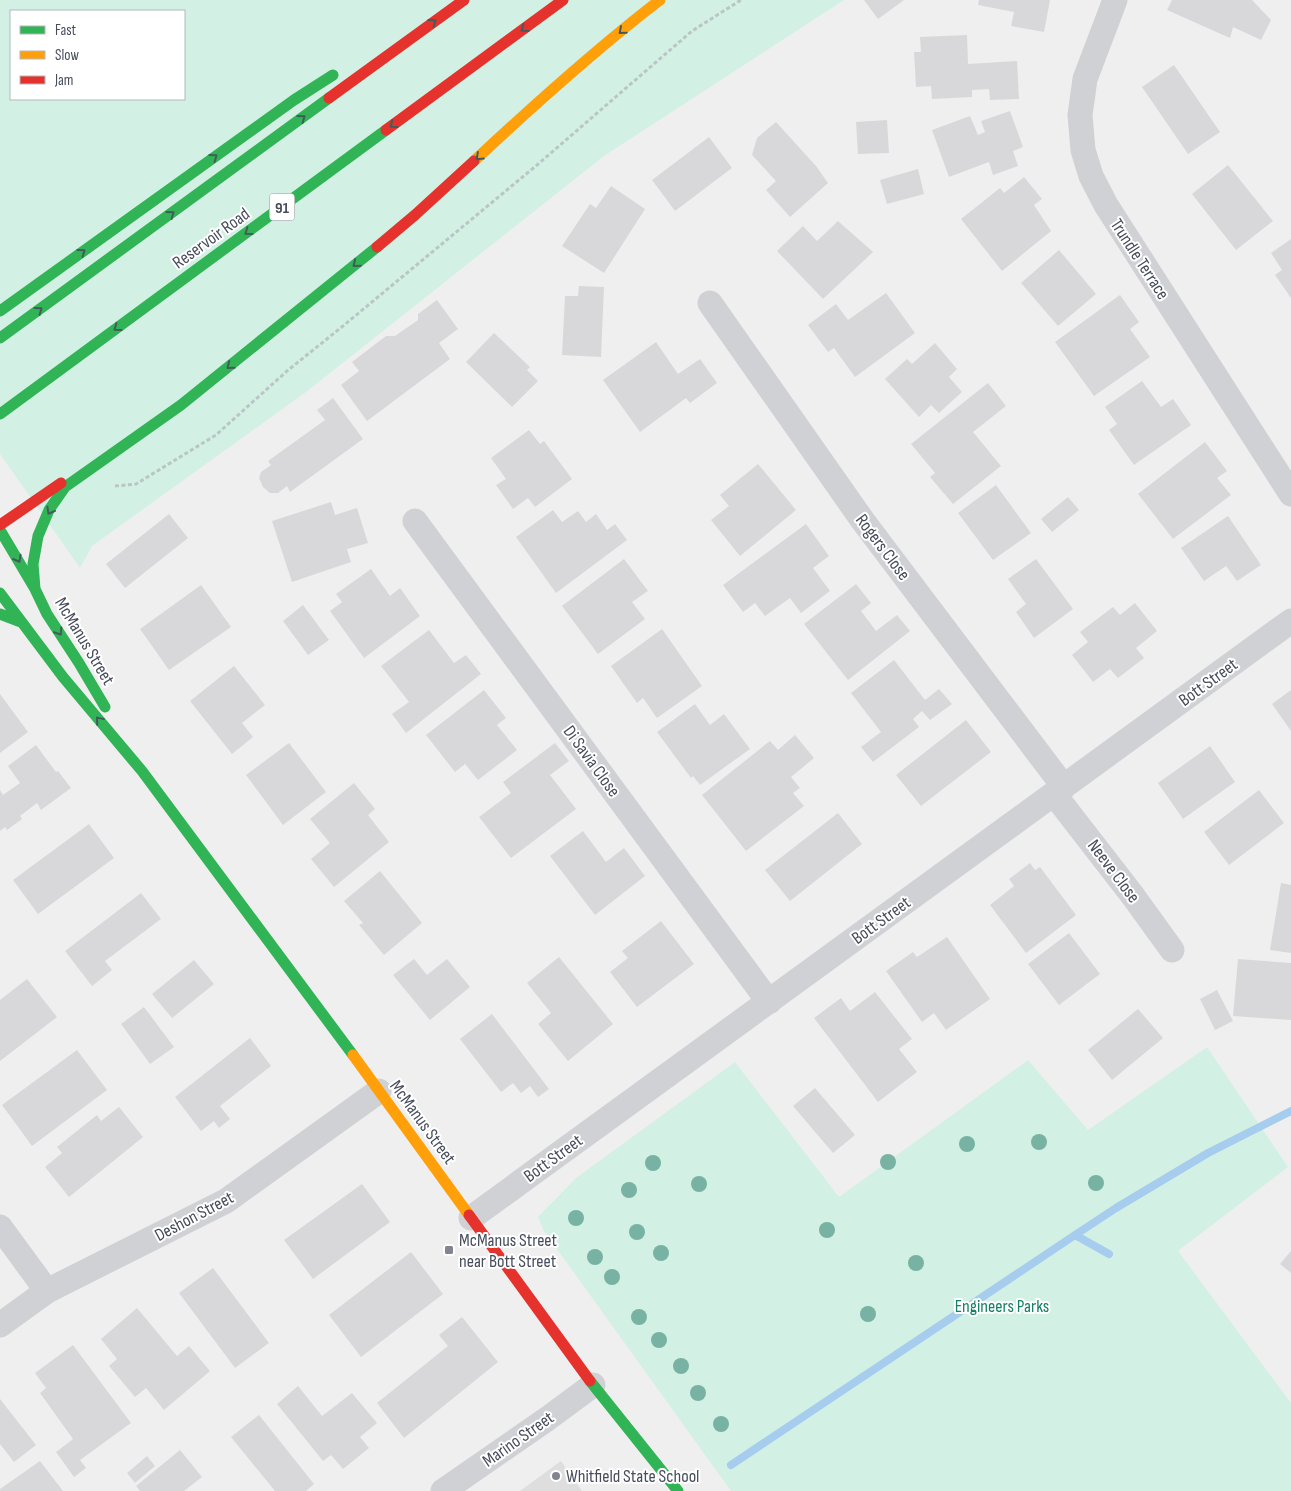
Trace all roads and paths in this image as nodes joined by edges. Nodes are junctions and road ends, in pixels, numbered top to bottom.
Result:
1 (449, 0) edge
2 (464, 0) edge
3 (563, 0) edge
4 (660, 0) edge
5 (740, 0) edge
6 (1115, 0) edge
7 (408, 26) dead end
8 (343, 68) dead end
9 (710, 303) dead end
10 (0, 311) edge
11 (0, 338) edge
12 (0, 414) edge
13 (110, 455) junction
14 (109, 487) dead end
15 (1291, 494) edge
16 (415, 521) dead end
17 (0, 525) edge
18 (0, 530) edge
19 (35, 590) junction
20 (0, 593) edge
21 (0, 614) edge
22 (1291, 621) edge
23 (21, 622) junction
24 (142, 771) junction
25 (1059, 790) junction
26 (1172, 950) dead end
27 (769, 1002) junction
28 (379, 1091) junction
29 (470, 1218) junction
30 (0, 1226) edge
31 (47, 1291) junction
32 (0, 1325) edge
33 (593, 1385) junction
34 (443, 1491) edge
35 (678, 1491) edge

1 - 7 main road
11 -> 2 main road
3 -> 12 main road, Reservoir Road / 91
4 -> 13 main road
5 - 14 path
6 - 15 street, Trundle Terrace
10 -> 8 main road
9 - 25 street, Rogers Close
13 - 17 main road
13 -> 19 main road
16 - 27 street, Di Savia Close
18 -> 19 main road, McManus Street
19 -> 24 main road, McManus Street
20 - 23 main road, McManus Street
21 - 23 main road
22 - 25 street, Bott Street
24 -> 23 main road, McManus Street
24 - 28 main road, McManus Street
25 - 26 street, Neeve Close
25 - 27 street, Bott Street
27 - 29 street, Bott Street
28 - 29 main road, McManus Street
28 - 31 street, Deshon Street
29 - 33 main road, McManus Street
30 - 31 street
31 - 32 street, Deshon Street
33 - 34 street, Marino Street
33 - 35 main road, McManus Street

